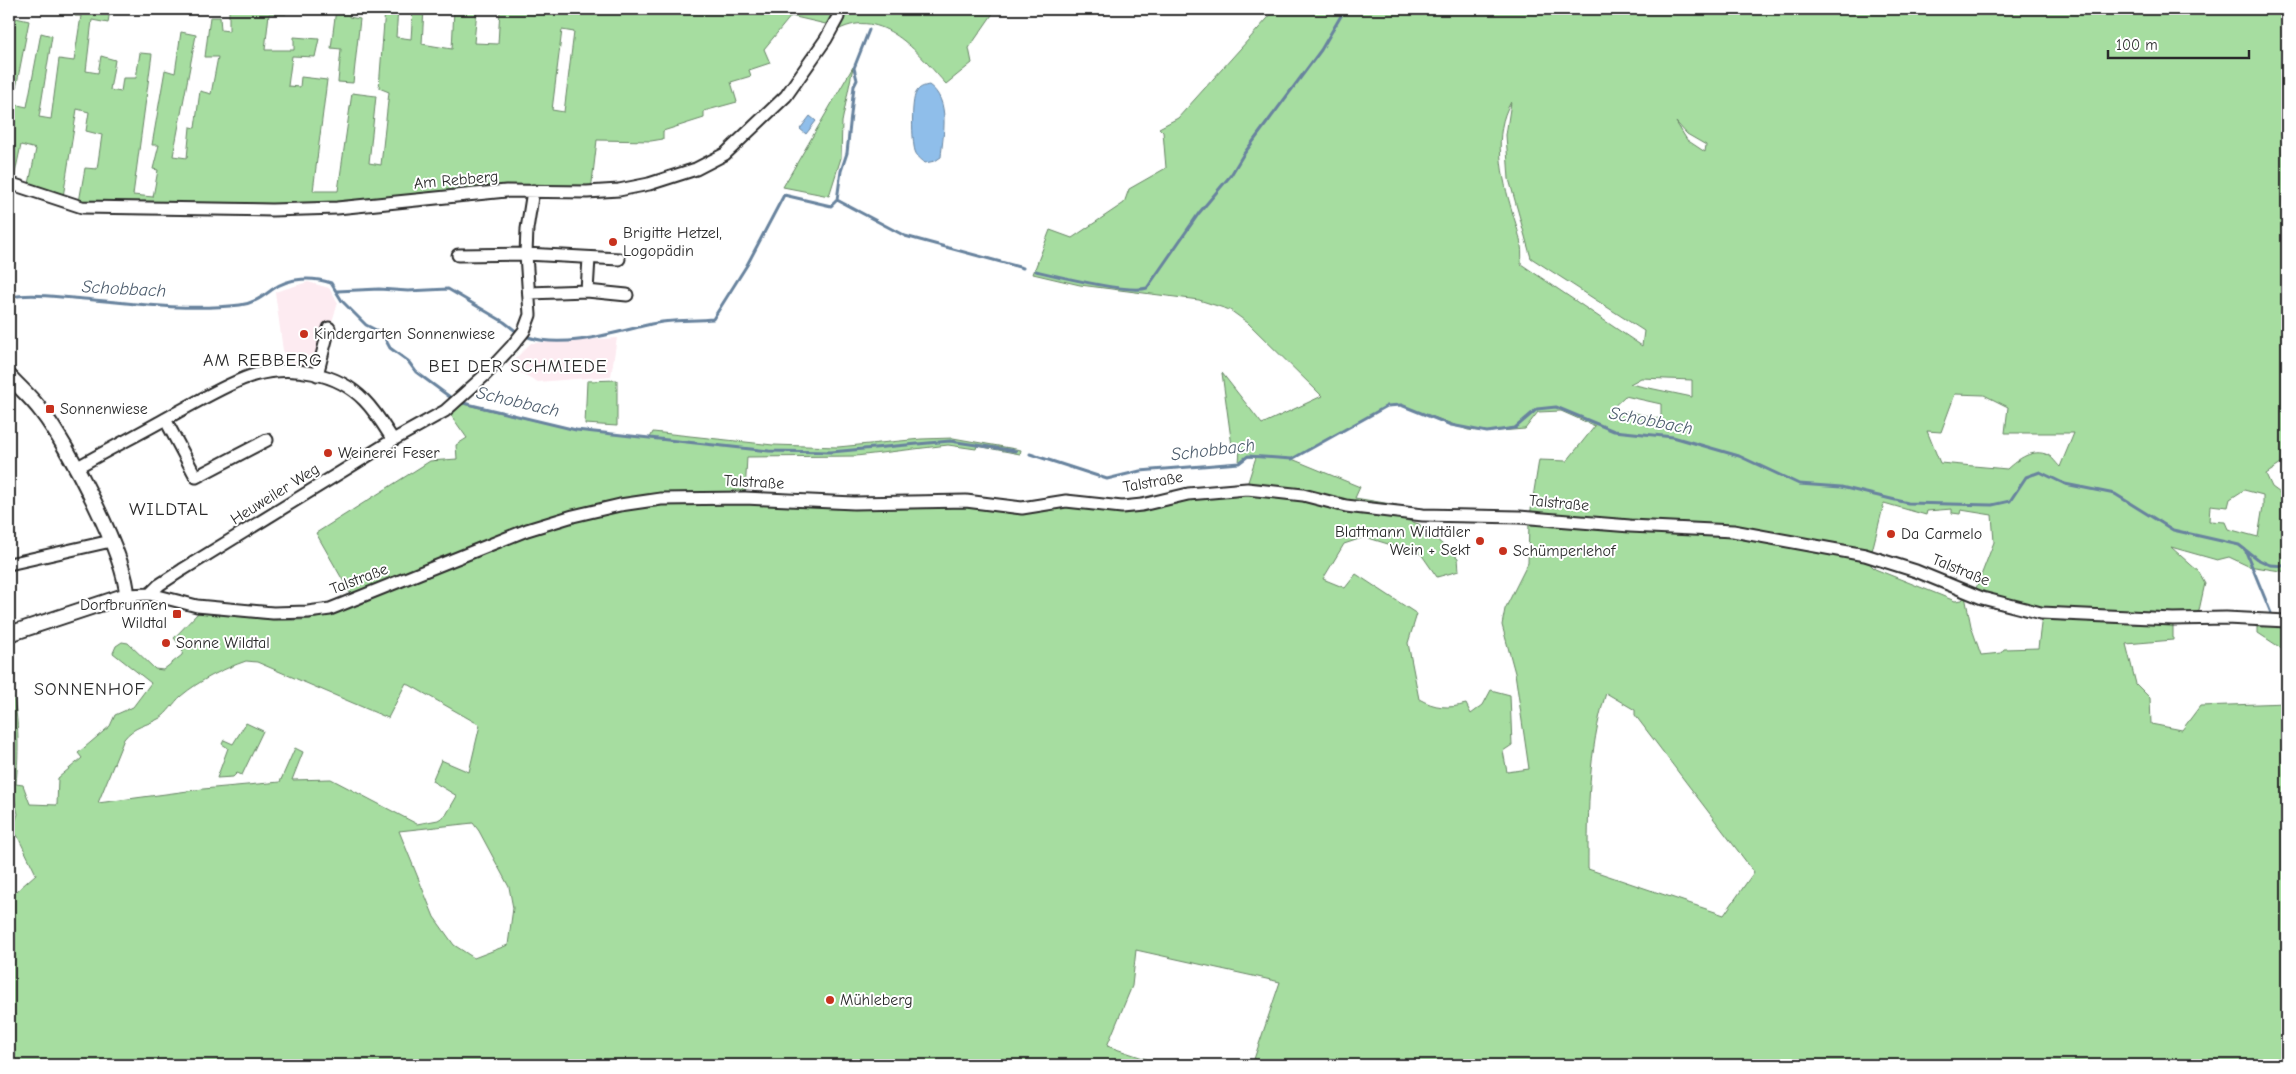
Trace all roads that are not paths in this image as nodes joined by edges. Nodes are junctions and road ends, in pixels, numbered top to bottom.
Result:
1 (838, 17) dead end
2 (9, 183) edge
3 (533, 191) junction
4 (526, 254) junction
5 (458, 255) dead end
6 (589, 258) junction
7 (618, 259) dead end
8 (586, 291) junction
9 (529, 293) junction
10 (627, 295) dead end
11 (329, 328) dead end
12 (317, 375) junction
13 (9, 376) edge
14 (165, 419) junction
15 (268, 440) dead end
16 (393, 440) junction
17 (76, 468) junction
18 (111, 541) junction
19 (9, 564) edge
20 (150, 594) junction
21 (127, 595) junction
22 (2280, 621) edge
23 (9, 634) edge

1 - 3 street, Am Rebberg
2 - 3 street, Am Rebberg
3 - 4 street, Heuweiler Weg
4 - 5 street
4 - 6 street
4 - 9 street, Heuweiler Weg
6 - 7 street
6 - 8 street
8 - 9 street
8 - 10 street
9 - 16 street, Heuweiler Weg
11 - 12 street
12 - 14 street
12 - 16 street
13 - 17 street
14 - 15 street
14 - 17 street
16 - 20 street, Heuweiler Weg
17 - 18 street
18 - 19 street
18 - 21 street
20 - 21 street, Talstraße
20 - 22 street, Talstraße
21 - 23 street, Talstraße

